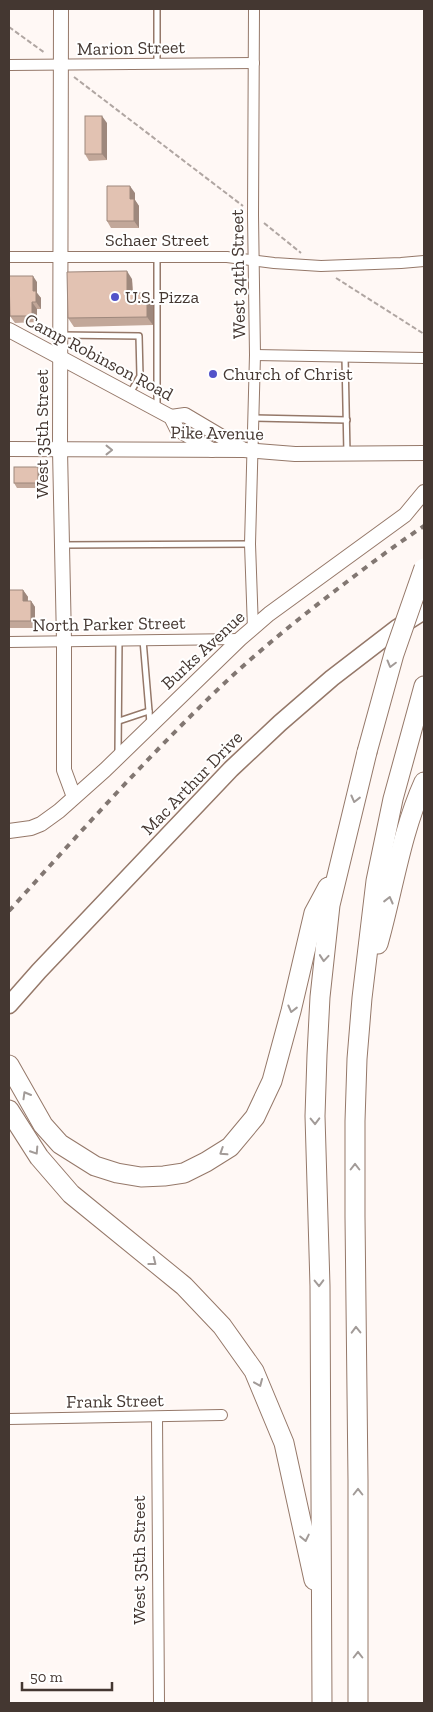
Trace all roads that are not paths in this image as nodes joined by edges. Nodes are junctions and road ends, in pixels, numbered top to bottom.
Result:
1 (61, 9) edge
2 (156, 9) edge
3 (254, 9) edge
4 (254, 63) junction
5 (157, 64) junction
6 (9, 65) edge
7 (62, 65) junction
8 (60, 256) junction
9 (157, 256) junction
10 (9, 257) edge
11 (254, 261) junction
12 (424, 261) edge
13 (9, 330) edge
14 (60, 336) junction
15 (255, 355) junction
16 (345, 356) junction
17 (424, 358) edge
18 (60, 359) junction
19 (129, 395) junction
20 (157, 410) junction
21 (171, 418) junction
22 (253, 418) junction
23 (346, 420) junction
24 (9, 450) edge
25 (60, 450) junction
26 (248, 450) junction
27 (213, 451) junction
28 (424, 453) edge
29 (347, 454) junction
30 (424, 492) edge
31 (424, 500) edge
32 (406, 515) junction
33 (250, 544) junction
34 (62, 545) junction
35 (424, 568) edge
36 (424, 611) edge
37 (253, 629) junction
38 (240, 639) junction
39 (119, 640) junction
40 (143, 640) junction
41 (64, 641) junction
42 (9, 642) edge
43 (424, 686) edge
44 (149, 711) junction
45 (119, 721) junction
46 (150, 726) junction
47 (118, 756) junction
48 (424, 782) edge
49 (74, 797) junction
50 (9, 831) edge
51 (340, 864) junction
52 (362, 998) junction
53 (9, 1005) edge
54 (9, 1065) edge
55 (9, 1110) edge
56 (222, 1415) dead end
57 (157, 1417) junction
58 (9, 1419) edge
59 (322, 1616) junction
60 (158, 1703) edge
61 (322, 1703) edge
62 (358, 1703) edge

1 - 7 main road, West 35th Street
2 - 5 lane
3 - 4 street, West 34th Street
4 - 5 street, Marion Street
4 - 11 street, West 34th Street
5 - 7 street, Marion Street
6 - 7 street, Marion Street
7 - 8 main road, West 35th Street
8 - 9 street, Schaer Street
8 - 10 street, Schaer Street
8 - 14 main road, West 35th Street
9 - 11 street, Schaer Street
9 - 20 lane
11 - 12 street, Schaer Street
11 - 15 street, West 34th Street
13 - 18 main road, Camp Robinson Road
14 - 18 main road, West 35th Street
14 - 19 lane
15 - 16 street
15 - 22 street, West 34th Street
16 - 17 street
16 - 23 lane
18 - 19 main road, Camp Robinson Road
18 - 25 main road, West 35th Street
19 - 20 main road, Camp Robinson Road
20 - 21 main road, Camp Robinson Road
21 - 26 main road, Camp Robinson Road
21 - 27 main road, Camp Robinson Road
22 - 23 lane
22 - 26 street, West 34th Street
23 - 29 lane
24 - 25 main road, Pike Avenue
25 -> 27 main road, Pike Avenue
25 - 34 main road, West 35th Street
26 - 27 main road, Pike Avenue
26 - 29 main road, Pike Avenue
26 - 33 street, West 34th Street
28 - 29 main road, Pike Avenue
30 - 32 main road, Burks Avenue
31 - 32 main road
32 - 37 main road, Burks Avenue
33 - 34 lane
33 - 37 street, West 34th Street
34 - 41 main road, West 35th Street
35 -> 51 highway, bridge
36 - 53 main road, Mac Arthur Drive
37 - 38 main road, Burks Avenue
38 - 40 street, North Parker Street
38 - 46 main road, Burks Avenue
39 - 40 street, North Parker Street
39 - 41 street, North Parker Street
39 - 45 lane
40 - 44 lane
41 - 42 street, North Parker Street
41 - 49 main road, West 35th Street
43 - 52 highway
44 - 45 lane
44 - 46 lane
45 - 47 lane
46 - 47 main road, Burks Avenue
47 - 49 main road, Burks Avenue
52 -> 48 highway
49 - 50 main road, Burks Avenue
51 -> 54 highway
51 -> 59 highway
62 -> 52 highway
55 -> 59 highway
56 - 57 street, Frank Street
57 - 58 street, Frank Street
57 - 60 street, West 35th Street
59 - 61 highway

